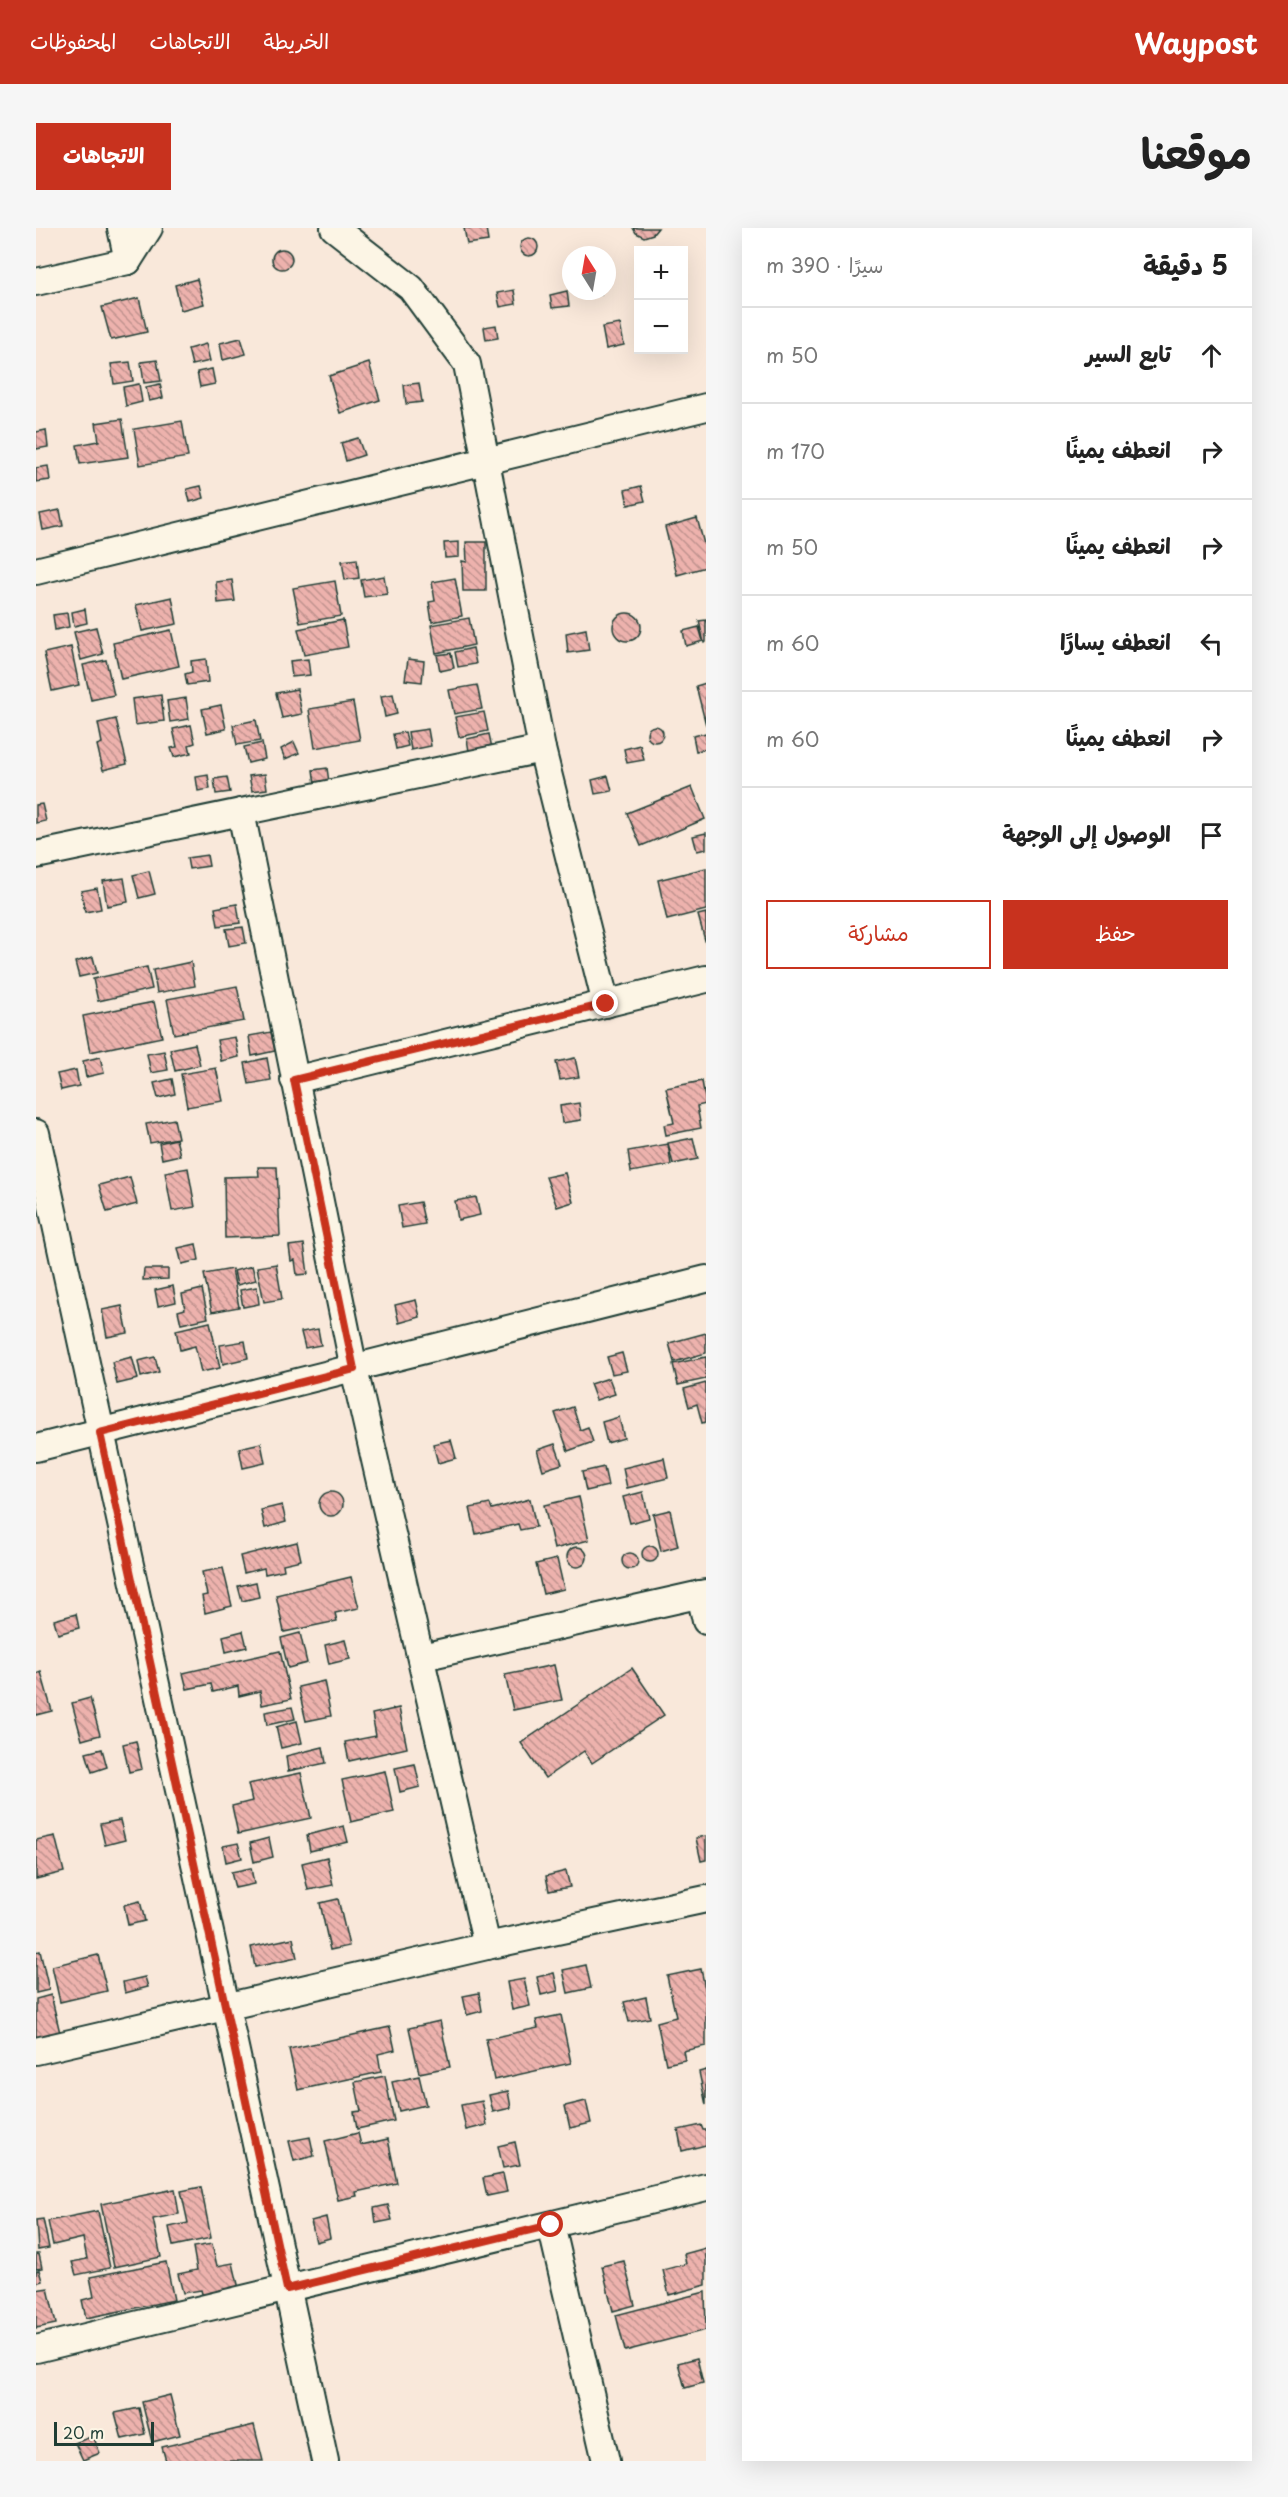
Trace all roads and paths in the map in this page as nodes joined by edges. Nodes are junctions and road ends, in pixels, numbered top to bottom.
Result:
1 (121, 228) edge
2 (149, 228) edge
3 (334, 228) edge
4 (128, 261) junction
5 (36, 282) edge
6 (706, 407) edge
7 (486, 461) junction
8 (36, 571) edge
9 (542, 749) junction
10 (241, 812) junction
11 (36, 855) edge
12 (706, 980) edge
13 (606, 1004) junction
14 (294, 1080) junction
15 (36, 1133) edge
16 (706, 1280) edge
17 (354, 1369) junction
18 (100, 1433) junction
19 (36, 1448) edge
20 (703, 1593) edge
21 (706, 1621) edge
22 (422, 1657) junction
23 (706, 1899) edge
24 (487, 1946) junction
25 (226, 2008) junction
26 (36, 2051) edge
27 (706, 2187) edge
28 (551, 2225) junction
29 (287, 2289) junction
30 (36, 2349) edge
31 (325, 2461) edge
32 (606, 2461) edge

1 - 4 street
2 - 4 street
3 - 7 street
4 - 5 street
6 - 7 street
7 - 8 street
7 - 9 street
9 - 10 street
9 - 13 street
10 - 11 street
10 - 14 street
12 - 13 street
13 - 14 street
14 - 17 street
15 - 18 street
16 - 17 street
17 - 18 street
17 - 22 street
18 - 19 street
18 - 25 street
20 - 21 street
20 - 22 street
22 - 24 street
23 - 24 street
24 - 25 street
25 - 26 street
25 - 29 street
27 - 28 street
28 - 29 street
28 - 32 street
29 - 30 street
29 - 31 street

